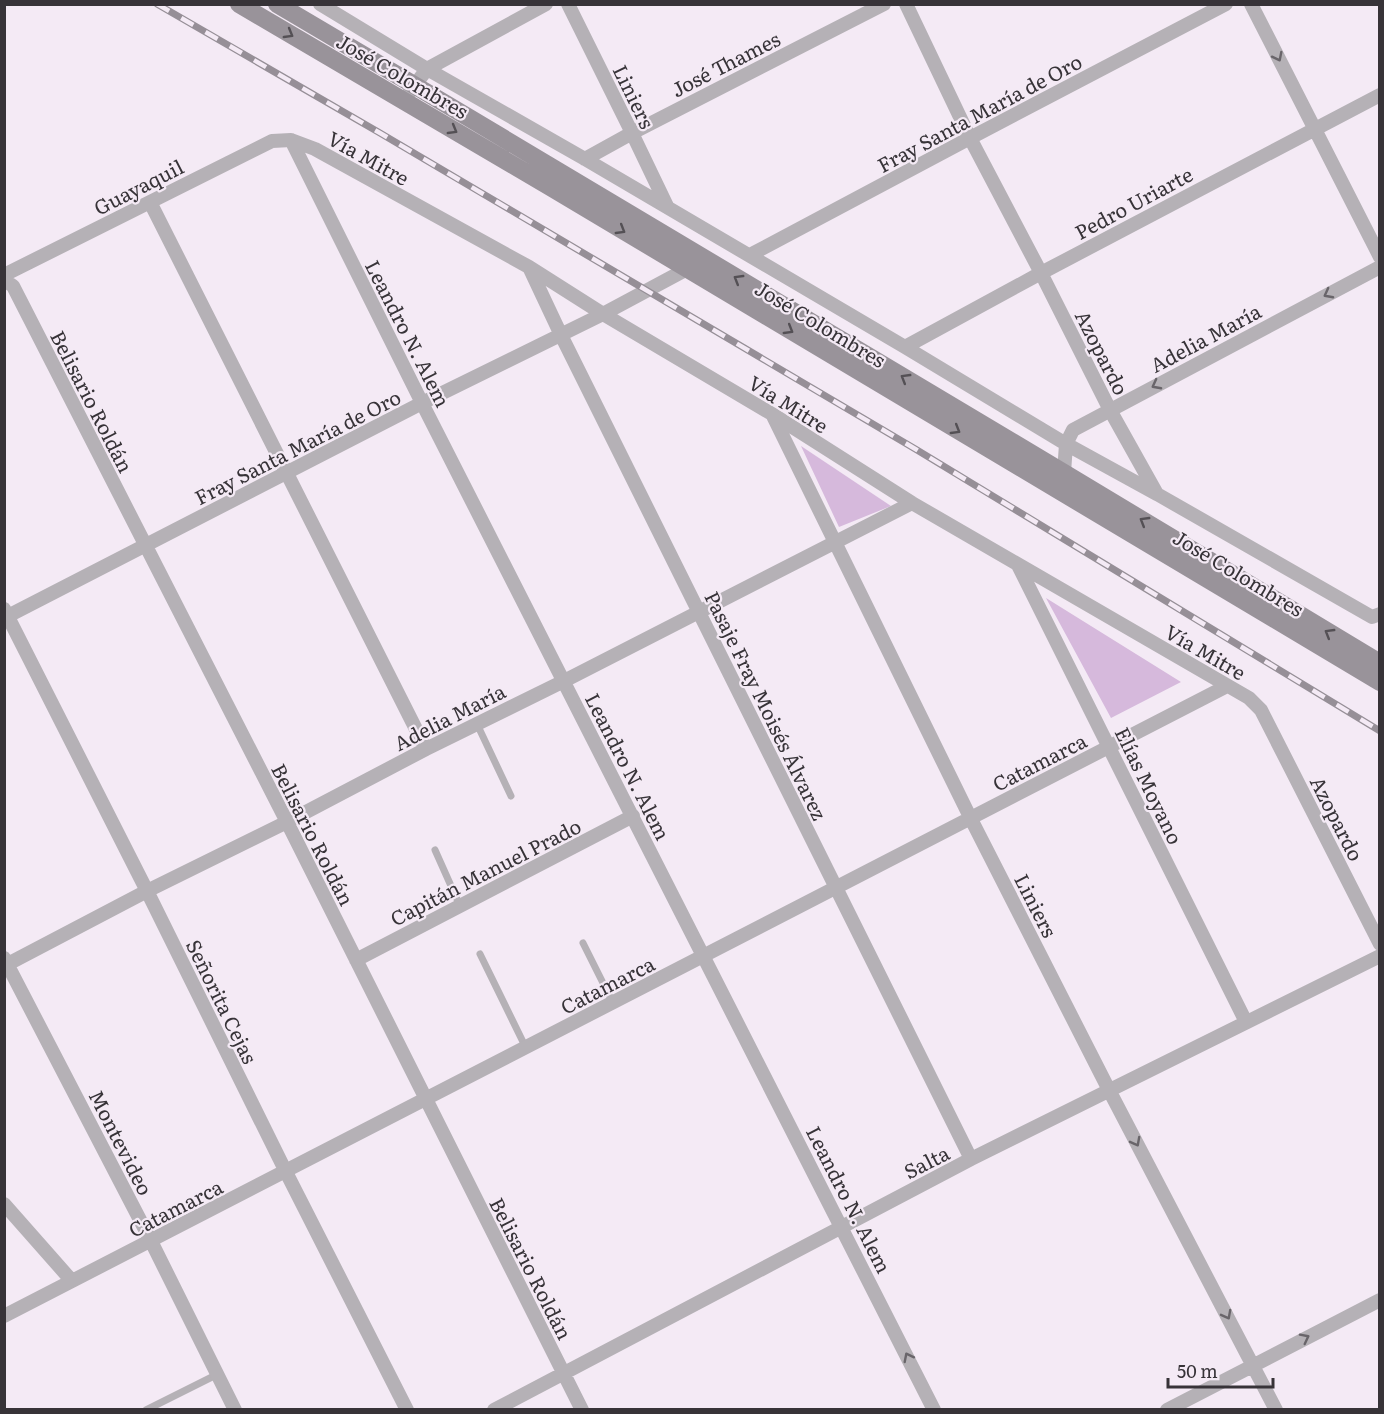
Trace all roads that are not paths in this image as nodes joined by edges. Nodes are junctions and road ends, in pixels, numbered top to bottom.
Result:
1 (239, 4) edge
2 (277, 4) edge
3 (546, 4) edge
4 (568, 4) edge
5 (884, 4) edge
6 (906, 4) edge
7 (1226, 4) edge
8 (1251, 4) edge
9 (326, 6) edge
10 (427, 69) junction
11 (414, 85) junction
12 (1380, 95) edge
13 (403, 101) junction
14 (1314, 129) junction
15 (632, 133) junction
16 (970, 138) junction
17 (291, 140) junction
18 (585, 159) junction
19 (150, 202) junction
20 (666, 206) junction
21 (750, 255) junction
22 (702, 257) junction
23 (1380, 257) edge
24 (529, 267) junction
25 (1380, 267) edge
26 (687, 269) junction
27 (1041, 273) junction
28 (4, 278) edge
29 (603, 314) junction
30 (561, 335) junction
31 (905, 347) junction
32 (422, 403) junction
33 (1110, 410) junction
34 (772, 414) junction
35 (1066, 444) junction
36 (285, 473) junction
37 (1059, 481) junction
38 (1157, 494) junction
39 (912, 503) junction
40 (836, 543) junction
41 (146, 547) junction
42 (1018, 565) junction
43 (699, 612) junction
44 (6, 615) edge
45 (1376, 615) edge
46 (1380, 663) edge
47 (564, 681) junction
48 (1380, 682) edge
49 (1227, 686) junction
50 (1261, 710) joint
51 (477, 724) junction
52 (1109, 748) junction
53 (426, 749) junction
54 (511, 796) dead end
55 (633, 816) junction
56 (971, 819) junction
57 (287, 822) junction
58 (435, 850) dead end
59 (836, 888) junction
60 (147, 891) junction
61 (460, 906) junction
62 (583, 943) dead end
63 (1380, 944) edge
64 (480, 954) dead end
65 (703, 956) junction
66 (1380, 956) edge
67 (356, 960) junction
68 (6, 963) edge
69 (612, 1003) junction
70 (1246, 1022) junction
71 (526, 1048) junction
72 (1109, 1090) junction
73 (425, 1100) junction
74 (971, 1159) junction
75 (286, 1172) junction
76 (4, 1204) edge
77 (842, 1226) junction
78 (151, 1241) junction
79 (72, 1281) junction
80 (1380, 1300) edge
81 (4, 1316) edge
82 (1253, 1365) junction
83 (218, 1374) junction
84 (564, 1374) junction
85 (146, 1410) edge
86 (235, 1410) edge
87 (407, 1410) edge
88 (494, 1410) edge
89 (582, 1410) edge
90 (934, 1410) edge
91 (1167, 1410) edge
92 (1276, 1410) edge

1 -> 13 main road, José Colombres
2 - 11 main road, José Colombres
3 - 10 street
4 - 15 street, Liniers
5 - 15 street, José Thames
6 - 16 street, Azopardo
7 - 16 street, Fray Santa María de Oro
8 -> 14 street
9 - 10 street, José Colombres
10 - 11 street
10 - 18 street, José Colombres
11 - 13 street
11 - 22 main road, José Colombres
12 - 14 street, Pedro Uriarte
13 -> 26 main road, José Colombres
14 - 23 street
14 - 27 street, Pedro Uriarte
15 - 18 street, José Thames
15 - 20 street, Liniers
16 - 21 street, Fray Santa María de Oro
16 - 27 street, Azopardo
17 - 19 street, Guayaquil
17 - 24 street, Vía Mitre
17 - 32 street, Leandro N. Alem
18 - 20 street, José Colombres
19 - 28 street, Guayaquil
19 - 36 street
20 - 21 street, José Colombres
21 - 31 street, José Colombres
22 - 26 street, Fray Santa María de Oro
37 -> 22 main road, José Colombres
24 - 29 street, Vía Mitre
24 - 30 street, Pasaje Fray Moisés Álvarez
25 -> 33 street, Adelia María
26 - 29 street, Fray Santa María de Oro
26 -> 37 main road, José Colombres
27 - 31 street, Pedro Uriarte
27 - 33 street, Azopardo
28 - 41 street, Belisario Roldán
29 - 30 street, Fray Santa María de Oro
29 - 34 street, Vía Mitre
30 - 32 street, Fray Santa María de Oro
30 - 43 street, Pasaje Fray Moisés Álvarez
31 - 35 street, José Colombres
32 - 36 street, Fray Santa María de Oro
32 - 47 street, Leandro N. Alem
33 - 35 street, Adelia María
33 - 38 street, Azopardo
34 - 39 street, Vía Mitre
34 - 40 street, Liniers
35 - 37 street
35 - 38 street, José Colombres
36 - 41 street, Fray Santa María de Oro
36 - 53 street
46 -> 37 main road, José Colombres
37 - 48 main road, José Colombres
38 - 45 street
39 - 40 street, Adelia María
39 - 42 street, Vía Mitre
40 - 43 street, Adelia María
40 - 56 street, Liniers
41 - 44 street, Fray Santa María de Oro
41 - 57 street, Belisario Roldán
42 - 49 street, Vía Mitre
42 - 52 street, Elías Moyano
43 - 47 street, Adelia María
43 - 59 street, Pasaje Fray Moisés Álvarez
44 - 60 street, Señorita Cejas
47 - 51 street, Adelia María
47 - 55 street, Leandro N. Alem
49 - 50 street, Vía Mitre
49 - 52 street, Catamarca
50 - 63 street, Azopardo
51 - 53 street, Adelia María
51 - 54 lane
52 - 56 street, Catamarca
52 - 70 street, Elías Moyano
53 - 57 street, Adelia María
55 - 61 street, Capitán Manuel Prado
55 - 65 street, Leandro N. Alem
56 - 59 street, Catamarca
56 - 72 street, Liniers
57 - 60 street, Adelia María
57 - 67 street, Belisario Roldán
58 - 61 lane
59 - 65 street, Catamarca
59 - 74 street, Pasaje Fray Moisés Álvarez
60 - 68 street, Adelia María
60 - 75 street, Señorita Cejas
61 - 67 street, Capitán Manuel Prado
62 - 69 lane
64 - 71 lane
65 - 69 street, Catamarca
65 - 77 street, Leandro N. Alem
66 - 70 street, Salta
67 - 73 street, Belisario Roldán
68 - 78 street, Montevideo
69 - 71 street, Catamarca
70 - 72 street, Salta
71 - 73 street, Catamarca
72 - 74 street, Salta
72 -> 82 street, Liniers
73 - 75 street, Catamarca
73 - 84 street, Belisario Roldán
74 - 77 street, Salta
75 - 78 street, Catamarca
75 - 87 street, Señorita Cejas
76 - 79 street
77 - 84 street, Salta
90 -> 77 street, Leandro N. Alem
78 - 79 street, Catamarca
78 - 83 street, Montevideo
79 - 81 street, Catamarca
82 -> 80 street
82 - 91 street
82 - 92 street, Liniers
83 - 85 lane
83 - 86 street, Montevideo
84 - 88 street, Salta
84 - 89 street, Belisario Roldán

